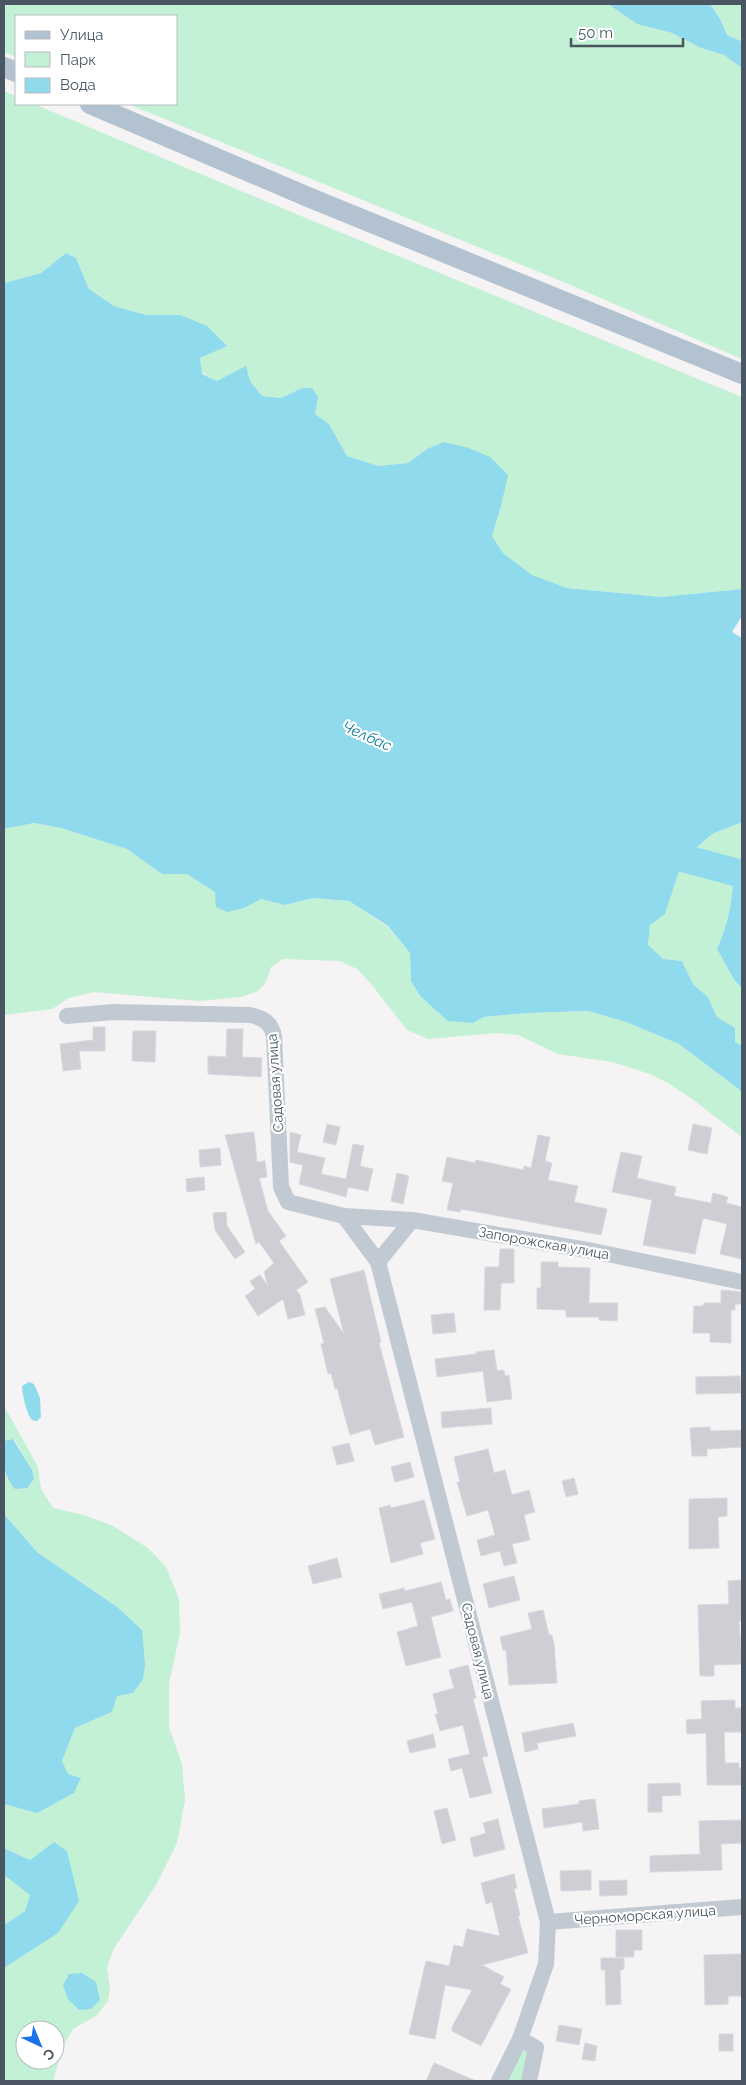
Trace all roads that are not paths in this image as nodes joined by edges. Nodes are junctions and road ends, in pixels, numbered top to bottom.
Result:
1 (92, 105) edge
2 (742, 374) edge
3 (67, 1016) dead end
4 (344, 1216) junction
5 (412, 1220) junction
6 (378, 1262) junction
7 (742, 1282) edge
8 (742, 1908) edge
9 (548, 1922) junction
10 (520, 2039) junction
11 (499, 2081) edge
12 (529, 2081) edge

1 - 2 main road
3 - 4 street, Садовая улица
4 - 5 street, Запорожская улица
4 - 6 street, Садовая улица
5 - 6 street
5 - 7 street, Запорожская улица
6 - 9 street, Садовая улица
8 - 9 street, Черноморская улица
9 - 10 street, Садовая улица
10 - 11 street, Садовая улица
10 - 12 street

